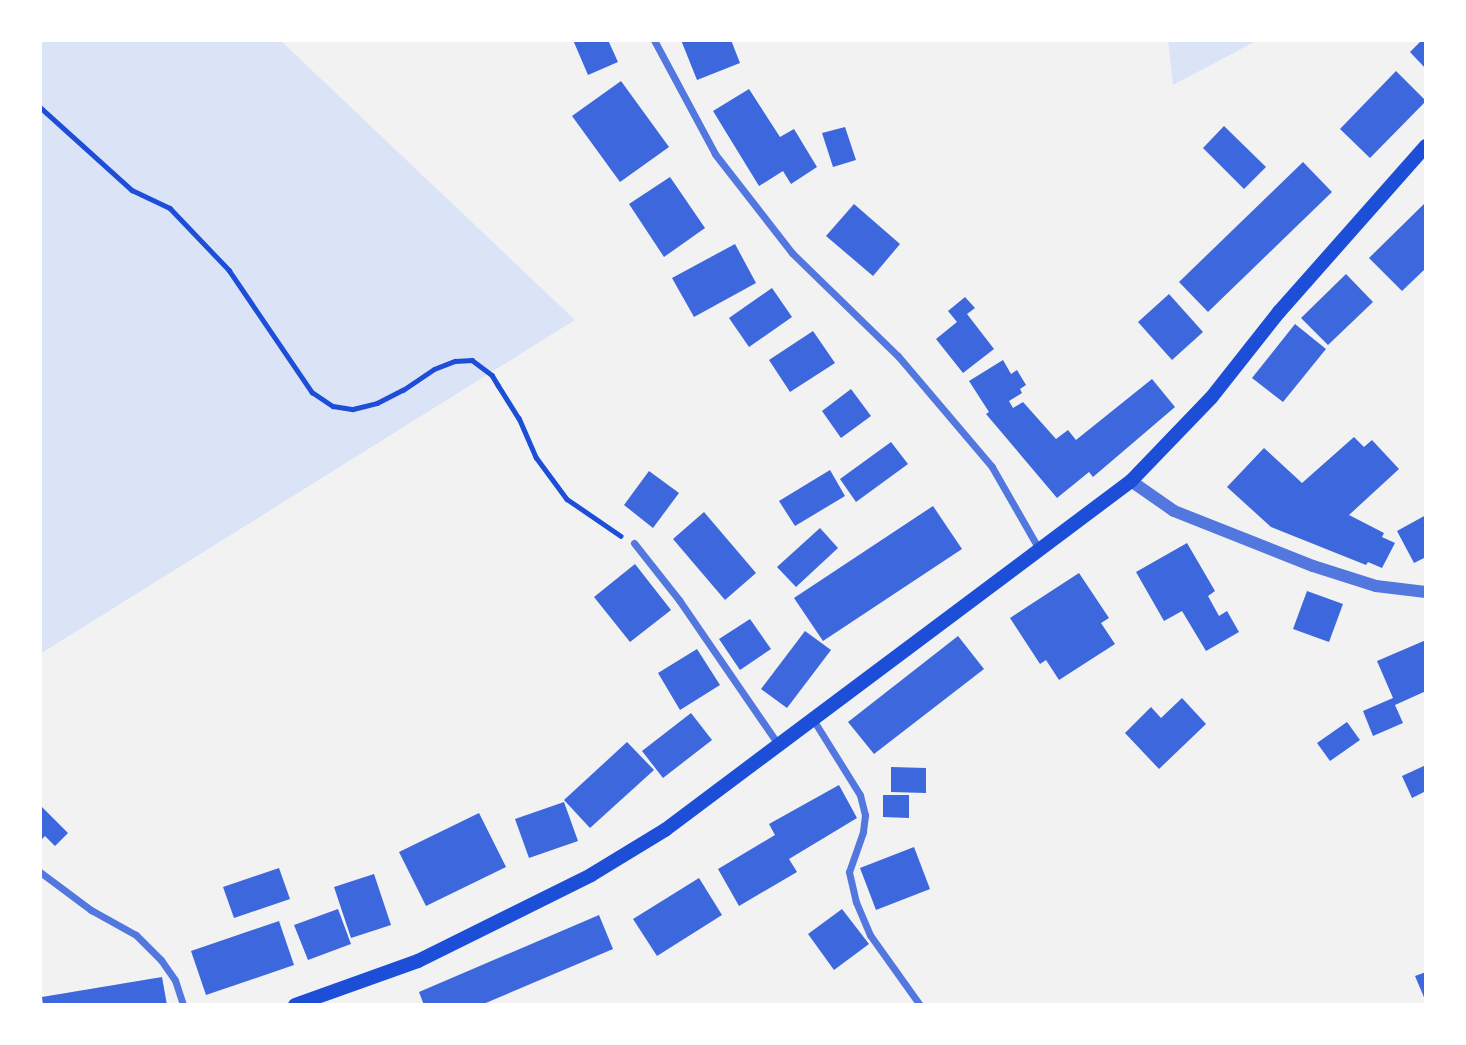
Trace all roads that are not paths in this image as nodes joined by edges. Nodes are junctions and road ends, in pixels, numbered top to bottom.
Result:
1 (654, 40) edge
2 (1426, 146) edge
3 (1131, 481) junction
4 (634, 543) road end
5 (1039, 549) junction
6 (1426, 592) edge
7 (814, 721) junction
8 (780, 747) junction
9 (40, 872) edge
10 (183, 1005) edge
11 (295, 1005) edge
12 (920, 1005) edge

1 - 5 street
2 - 3 main road
3 - 5 main road
3 - 6 street
4 - 8 street
5 - 7 main road
7 - 8 main road
7 - 12 street
8 - 11 main road
9 - 10 street

